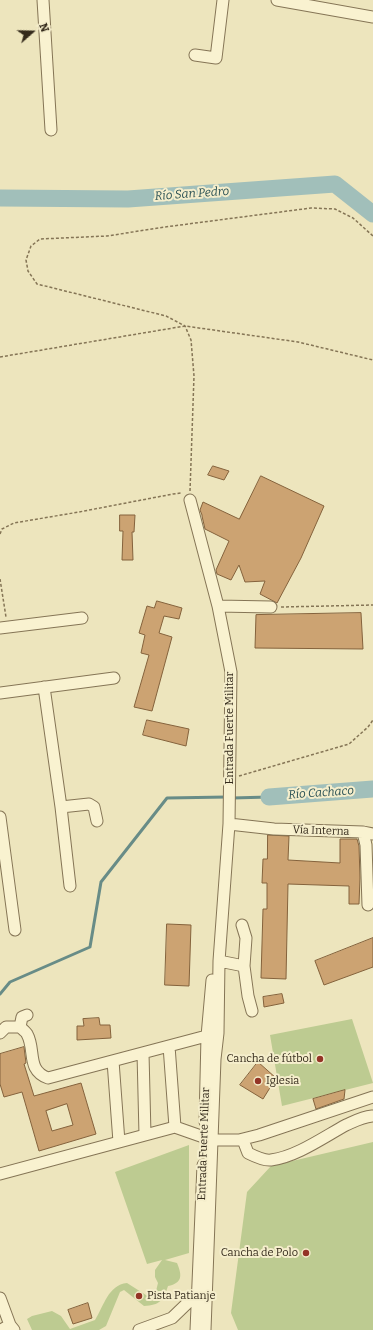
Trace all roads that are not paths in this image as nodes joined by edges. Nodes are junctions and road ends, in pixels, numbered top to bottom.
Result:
1 (43, 0) edge
2 (223, 0) edge
3 (277, 0) edge
4 (373, 17) edge
5 (195, 55) dead end
6 (51, 130) dead end
7 (190, 500) road end
8 (218, 606) junction
9 (271, 607) road end
10 (82, 618) dead end
11 (4, 627) edge
12 (114, 678) dead end
13 (44, 687) junction
14 (0, 693) edge
15 (61, 807) junction
16 (0, 817) edge
17 (97, 821) dead end
18 (229, 822) junction
19 (368, 833) edge
20 (70, 886) dead end
21 (368, 906) dead end
22 (242, 925) dead end
23 (15, 930) dead end
24 (219, 961) junction
25 (244, 966) junction
26 (252, 1011) dead end
27 (27, 1015) dead end
28 (20, 1027) junction
29 (0, 1033) edge
30 (213, 1035) junction
31 (169, 1046) junction
32 (143, 1053) junction
33 (113, 1061) junction
34 (373, 1097) edge
35 (372, 1116) edge
36 (175, 1127) junction
37 (145, 1135) junction
38 (208, 1138) junction
39 (242, 1140) junction
40 (119, 1142) junction
41 (0, 1174) edge
42 (207, 1284) junction
43 (198, 1293) junction
44 (0, 1298) edge
45 (8, 1328) edge
46 (139, 1330) edge
47 (196, 1330) edge
48 (205, 1330) edge

1 - 6 street
2 - 5 street
3 - 4 street
7 - 8 street, Entrada Fuerte Militar
8 - 9 street
8 - 18 street, Entrada Fuerte Militar
10 - 11 street
12 - 13 street
13 - 14 street
13 - 15 street
15 - 17 street
15 - 20 street
16 - 23 street
18 - 19 street, Vía Interna
18 - 24 street, Entrada Fuerte Militar
19 - 21 street, Vía Interna
22 - 25 street
24 - 25 street
24 - 30 street, Entrada Fuerte Militar
25 - 26 street
27 - 28 street
28 - 29 street
28 - 33 street
30 - 31 street
30 - 38 street, Entrada Fuerte Militar
31 - 32 street
31 - 36 street
32 - 33 street
32 - 37 street
33 - 40 street
34 - 39 street
35 - 39 street
36 - 37 street
36 - 38 street
37 - 40 street
38 - 39 street
38 - 42 street, Entrada Fuerte Militar
38 - 43 street, Entrada Fuerte Militar
40 - 41 street
42 - 43 street
42 - 48 street, Entrada Fuerte Militar
43 - 46 street
43 - 47 street, Entrada Fuerte Militar
44 - 45 street

